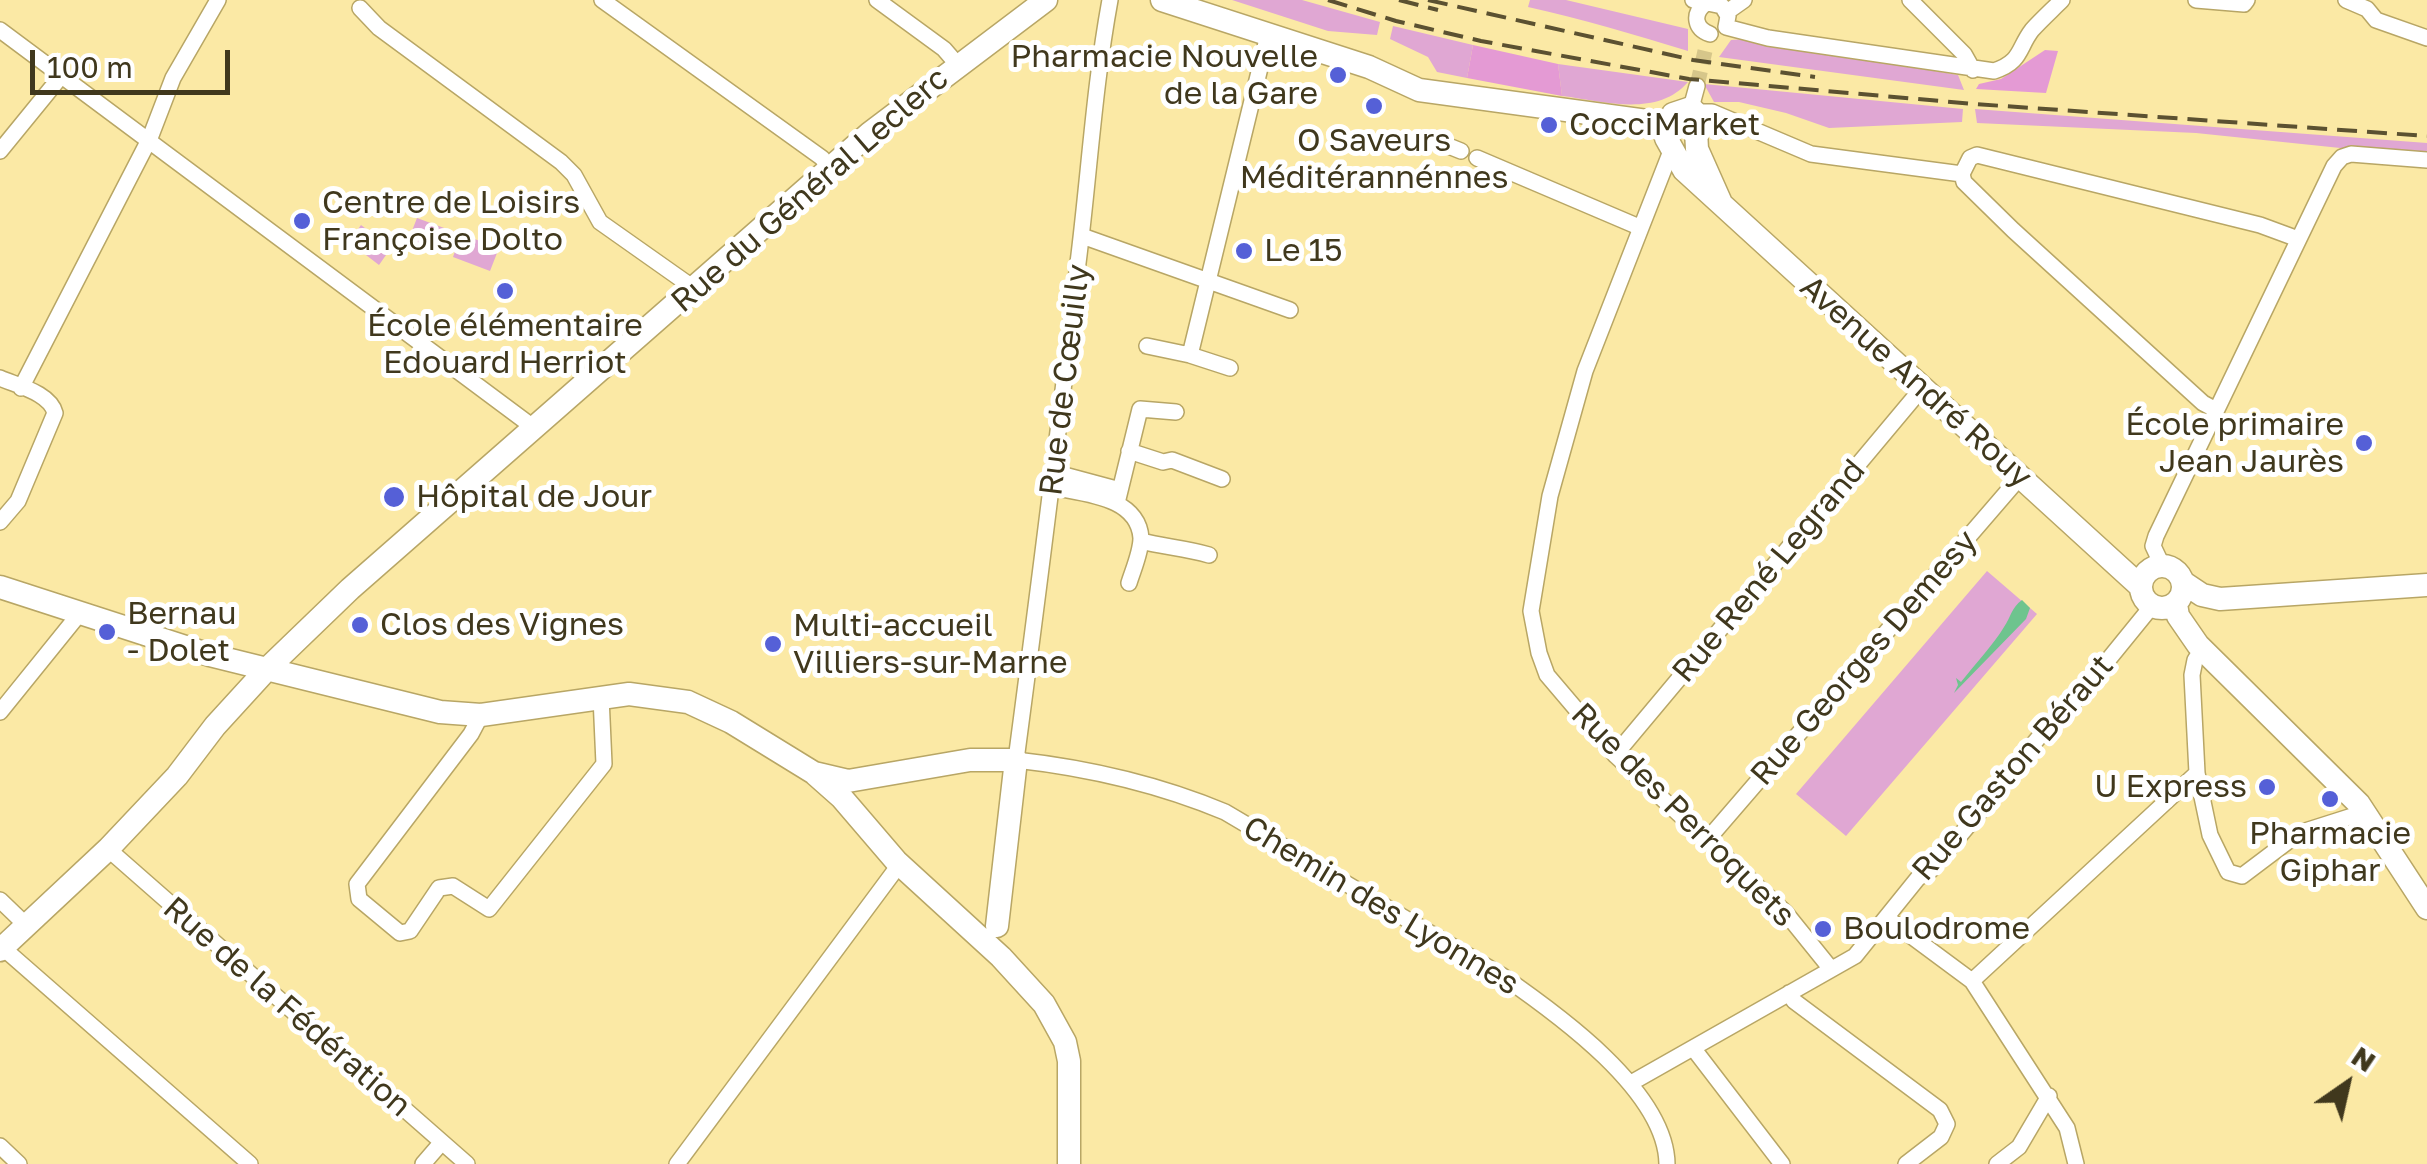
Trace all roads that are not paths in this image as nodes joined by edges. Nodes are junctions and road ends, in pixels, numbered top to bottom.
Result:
1 (602, 0) edge
2 (878, 0) edge
3 (1046, 0) edge
4 (1110, 0) edge
5 (1162, 0) edge
6 (1744, 0) edge
7 (1910, 0) edge
8 (2062, 0) edge
9 (2196, 0) edge
10 (2248, 0) edge
11 (2346, 0) edge
12 (216, 1) edge
13 (1700, 1) edge
14 (2374, 4) edge
15 (360, 8) dead end
16 (1726, 19) junction
17 (0, 30) edge
18 (1268, 34) junction
19 (1710, 34) junction
20 (2427, 38) edge
21 (1705, 52) tunnel mouth
22 (958, 64) junction
23 (1972, 70) junction
24 (62, 75) junction
25 (1695, 102) junction
26 (1668, 124) junction
27 (150, 138) junction
28 (1431, 139) dead end
29 (0, 151) edge
30 (1460, 152) dead end
31 (1681, 152) junction
32 (1477, 158) dead end
33 (2427, 160) edge
34 (830, 169) junction
35 (1962, 174) junction
36 (1639, 228) junction
37 (1082, 236) junction
38 (2298, 239) junction
39 (1208, 280) junction
40 (694, 289) junction
41 (1290, 310) dead end
42 (1144, 346) dead end
43 (1190, 355) junction
44 (1230, 368) dead end
45 (0, 378) edge
46 (1923, 387) junction
47 (21, 388) junction
48 (2216, 410) junction
49 (1176, 412) dead end
50 (533, 426) junction
51 (1129, 451) junction
52 (2020, 477) junction
53 (1222, 479) dead end
54 (1053, 480) junction
55 (1119, 496) junction
56 (0, 522) edge
57 (1141, 540) junction
58 (1209, 555) dead end
59 (1128, 583) dead end
60 (2427, 584) edge
61 (0, 587) edge
62 (2160, 589) junction
63 (80, 613) junction
64 (2200, 647) junction
65 (273, 669) junction
66 (602, 697) junction
67 (0, 712) edge
68 (481, 715) junction
69 (1615, 756) junction
70 (1016, 760) junction
71 (2197, 773) junction
72 (845, 789) junction
73 (2365, 812) junction
74 (1708, 839) junction
75 (108, 850) junction
76 (900, 865) junction
77 (0, 900) edge
78 (2427, 908) edge
79 (1888, 918) junction
80 (26, 926) junction
81 (997, 926) junction
82 (974, 935) junction
83 (2, 949) edge
84 (1001, 957) junction
85 (1831, 969) junction
86 (1972, 981) junction
87 (1789, 993) junction
88 (1693, 1048) junction
89 (1631, 1083) junction
90 (2048, 1096) junction
91 (442, 1142) junction
92 (0, 1146) edge
93 (1065, 1162) edge
94 (19, 1164) edge
95 (250, 1164) edge
96 (422, 1164) edge
97 (467, 1164) edge
98 (677, 1164) edge
99 (1666, 1164) edge
100 (1782, 1164) edge
101 (1906, 1164) edge
102 (1997, 1164) edge
103 (2076, 1164) edge

1 - 34 street
2 - 22 street
3 - 22 main road, Rue du Général Leclerc
4 - 37 street, Rue de Cœuilly
5 - 18 main road
6 - 16 street
7 - 23 street
8 - 23 street
9 - 10 street
11 - 14 street
12 - 27 street
13 - 16 street
13 - 19 street
14 - 20 street
15 - 40 street
16 - 19 street
16 - 23 street
17 - 24 street
18 - 26 main road
18 - 39 street
19 - 21 street
22 - 34 main road, Rue du Général Leclerc
24 - 27 street
24 - 29 street
25 - 26 main road
25 - 31 main road
25 - 35 street
26 - 31 main road
27 - 47 street
27 - 50 street
28 - 30 street
31 - 36 street, Rue des Perroquets
31 - 46 main road, Avenue André Rouy
32 - 36 street
33 - 38 street
34 - 40 main road, Rue du Général Leclerc
35 - 38 street
35 - 48 street
36 - 69 street, Rue des Perroquets
37 - 39 street
37 - 54 street, Rue de Cœuilly
38 - 48 street
39 - 41 street
39 - 43 street
40 - 50 main road, Rue du Général Leclerc
42 - 43 street
43 - 44 street
45 - 47 street
46 - 52 main road, Avenue André Rouy
46 - 69 street, Rue René Legrand
47 - 56 street
48 - 62 street
49 - 51 street
50 - 65 main road, Rue du Général Leclerc
51 - 53 street
51 - 55 street
52 - 62 main road, Avenue André Rouy
52 - 74 street, Rue Georges Demesy
54 - 55 street
54 - 70 street, Rue de Cœuilly
55 - 57 street
57 - 58 street
57 - 59 street
60 - 62 main road
61 - 63 main road
62 - 64 main road, Avenue André Rouy
62 - 79 street, Rue Gaston Béraut
63 - 65 main road
63 - 67 street
64 - 71 street
64 - 73 main road, Avenue André Rouy
65 - 68 main road
65 - 75 main road, Rue du Général Leclerc
66 - 68 main road
66 - 68 street
66 - 72 main road
69 - 74 street, Rue des Perroquets
70 - 72 main road
70 - 81 main road
70 - 89 street, Chemin des Lyonnes
71 - 73 street
71 - 86 street
72 - 76 main road
73 - 78 main road, Avenue André Rouy
74 - 85 street, Rue des Perroquets
75 - 80 main road, Rue du Général Leclerc
75 - 91 street, Rue de la Fédération
76 - 82 main road
76 - 98 street
77 - 80 street
79 - 85 street, Rue Gaston Béraut
79 - 86 street
80 - 83 main road, Rue du Général Leclerc
81 - 82 street
81 - 84 street
82 - 84 main road
83 - 95 street
84 - 93 main road
85 - 87 street
86 - 90 street
87 - 88 street
87 - 101 street
88 - 89 street
88 - 100 street
89 - 99 street, Chemin des Lyonnes
90 - 102 street
90 - 103 street
91 - 96 street
91 - 97 street, Rue de la Fédération
92 - 94 street

